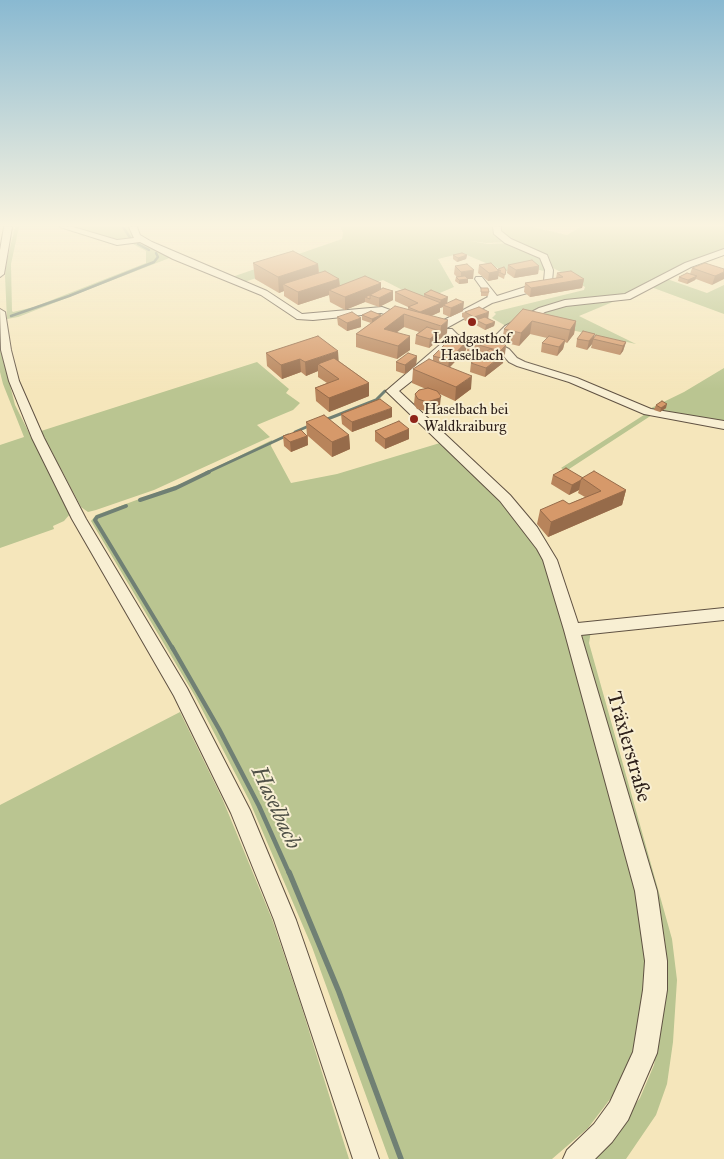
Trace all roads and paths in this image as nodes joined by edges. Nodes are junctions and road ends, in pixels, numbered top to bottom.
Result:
1 (235, 281) edge
2 (481, 281) edge
3 (547, 281) edge
4 (659, 281) edge
5 (489, 301) junction
6 (0, 312) edge
7 (417, 322) edge
8 (438, 326) junction
9 (455, 337) junction
10 (495, 341) junction
11 (724, 425) edge
12 (724, 614) edge
13 (572, 630) junction
14 (366, 1159) edge
15 (576, 1159) edge

1 - 7 street
2 - 5 street
3 - 5 street
4 - 10 street
5 - 8 street
6 - 14 street
8 - 9 street
8 - 10 street
9 - 10 street
9 - 13 street, Träxlerstraße
10 - 11 street
12 - 13 street
13 - 15 street, Träxlerstraße

